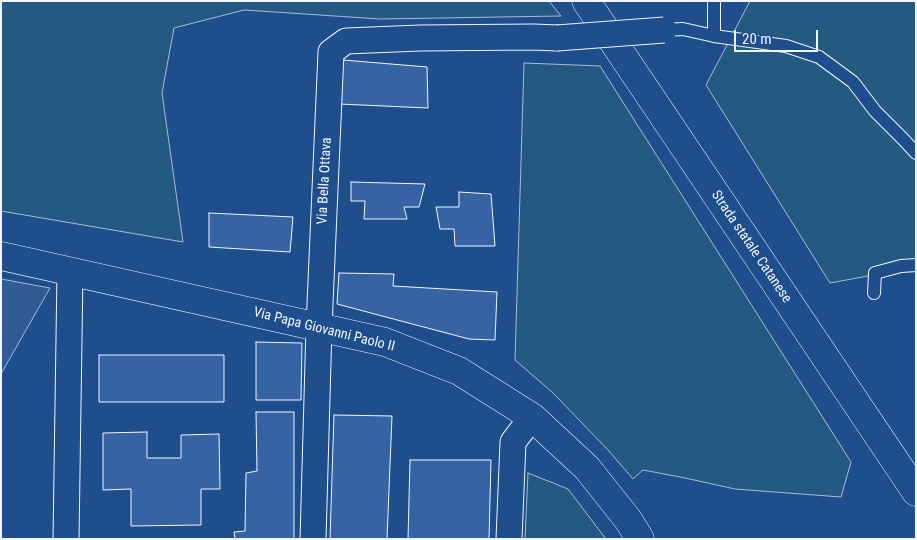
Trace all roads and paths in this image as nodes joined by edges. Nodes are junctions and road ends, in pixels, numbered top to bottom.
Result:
1 (586, 1) edge
2 (714, 1) edge
3 (664, 30) joint
4 (714, 36) junction
5 (916, 153) edge
6 (1, 256) edge
7 (916, 265) edge
8 (70, 271) junction
9 (874, 293) dead end
10 (319, 327) junction
11 (532, 417) junction
12 (916, 492) edge
13 (66, 539) edge
14 (313, 539) edge
15 (509, 539) edge
16 (640, 539) edge

1 - 12 street, Strada statale Catanese
2 - 4 lane
3 - 4 lane
3 - 10 street, Via Bella Ottava, bridge
4 - 5 lane
6 - 8 street, Via Papa Giovanni Paolo II
7 - 9 lane
8 - 10 street, Via Papa Giovanni Paolo II
8 - 13 street
10 - 11 street, Via Papa Giovanni Paolo II
10 - 14 street, Via Bella Ottava
11 - 15 street
11 - 16 street, Via Papa Giovanni Paolo II

